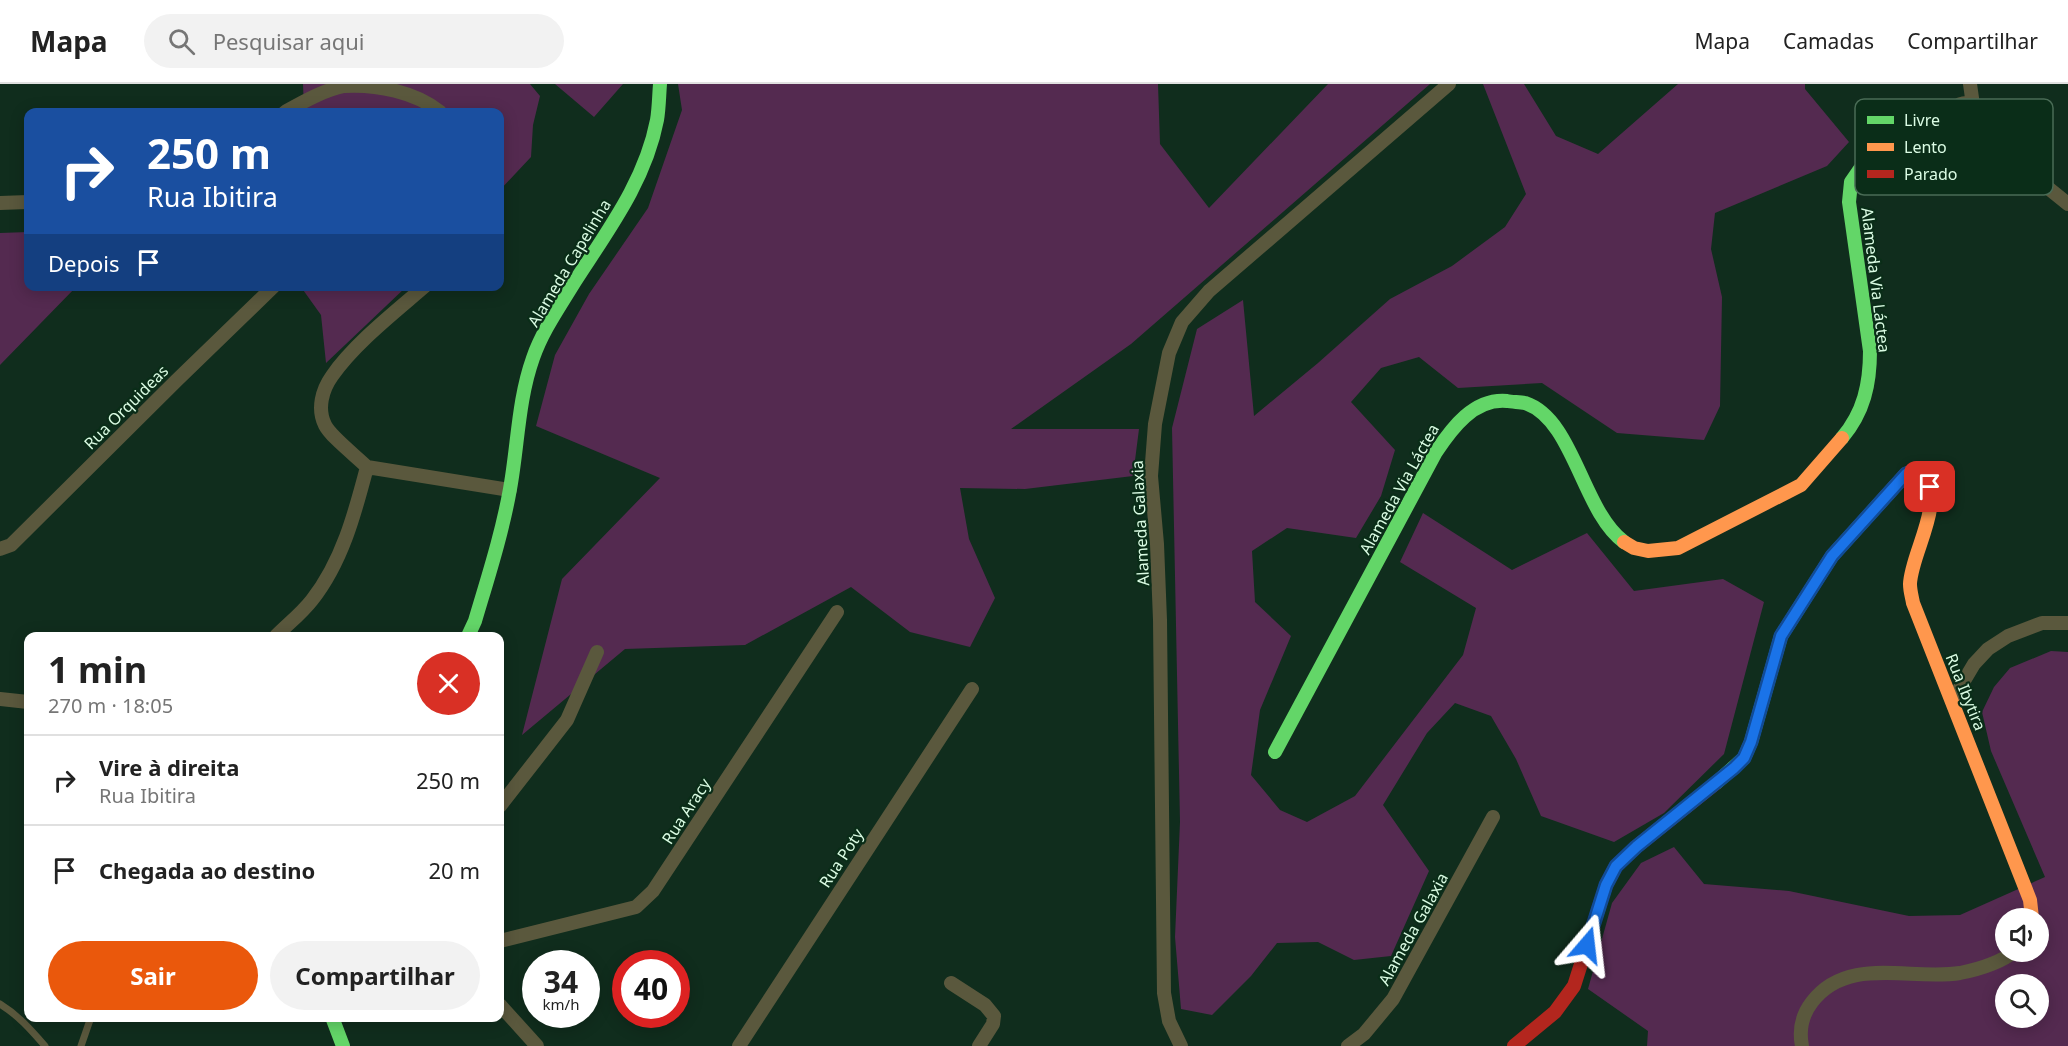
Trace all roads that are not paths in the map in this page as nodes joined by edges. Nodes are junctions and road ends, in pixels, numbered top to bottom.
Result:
1 (660, 84) edge
2 (1449, 84) edge
3 (1970, 84) edge
4 (1972, 99) edge
5 (293, 108) edge
6 (435, 108) edge
7 (1855, 176) edge
8 (2053, 192) edge
9 (24, 202) edge
10 (0, 203) edge
11 (2068, 204) edge
12 (269, 291) edge
13 (420, 291) edge
14 (367, 467) junction
15 (510, 490) junction
16 (0, 549) edge
17 (837, 612) dead end
18 (2068, 622) edge
19 (280, 632) edge
20 (470, 632) edge
21 (597, 652) dead end
22 (972, 689) dead end
23 (0, 699) edge
24 (1952, 701) junction
25 (24, 702) edge
26 (1275, 752) dead end
27 (504, 801) edge
28 (1493, 817) dead end
29 (2031, 908) edge
30 (504, 940) edge
31 (1998, 962) edge
32 (951, 983) dead end
33 (0, 1004) edge
34 (504, 1009) edge
35 (89, 1022) edge
36 (334, 1022) edge
37 (45, 1046) edge
38 (81, 1046) edge
39 (343, 1046) edge
40 (537, 1046) edge
41 (739, 1046) edge
42 (979, 1046) edge
43 (1181, 1046) edge
44 (1348, 1046) edge
45 (1514, 1046) edge
46 (1802, 1046) edge

1 - 15 street, Alameda Capelinha
2 - 43 street, Alameda Galaxia
3 - 4 street
5 - 6 street
7 - 26 street, Alameda Via Láctea
8 - 11 street
9 - 10 street
12 - 16 street, Rua Orquideas
13 - 14 street
14 - 15 street
14 - 19 street
15 - 20 street, Alameda Capelinha
17 - 30 street, Rua Aracy
18 - 24 street
21 - 27 street
22 - 41 street, Rua Poty
23 - 25 street
24 - 29 street, Rua Ibytira
24 - 45 street, Rua Ibytira
28 - 44 street, Alameda Galaxia
31 - 46 street
32 - 42 street
33 - 37 lane
34 - 40 street
35 - 38 lane
36 - 39 street

